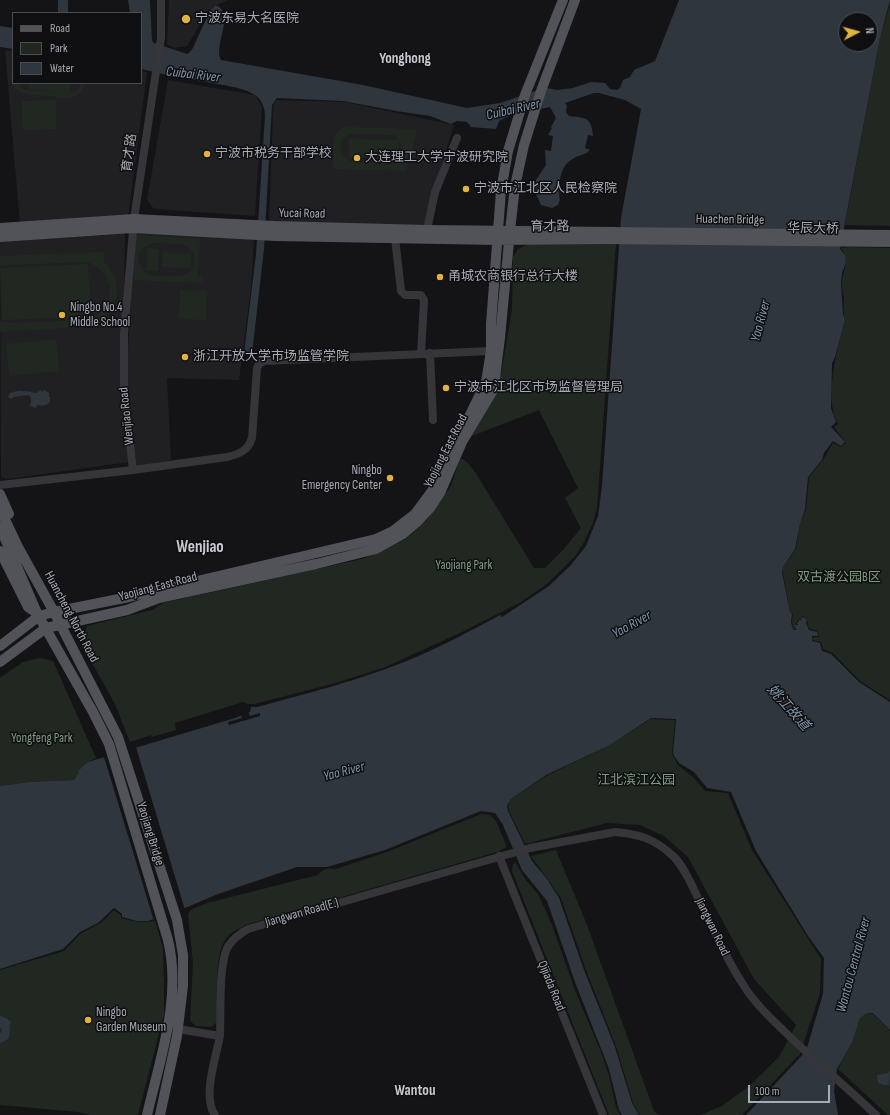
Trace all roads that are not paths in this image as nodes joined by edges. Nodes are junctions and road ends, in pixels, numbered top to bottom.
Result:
1 (161, 0) edge
2 (563, 0) edge
3 (575, 0) edge
4 (457, 138) dead end
5 (133, 224) junction
6 (0, 228) edge
7 (427, 230) junction
8 (275, 231) junction
9 (890, 235) edge
10 (497, 236) junction
11 (509, 236) junction
12 (604, 236) joint
13 (0, 237) edge
14 (395, 238) junction
15 (854, 239) junction
16 (890, 242) edge
17 (491, 351) junction
18 (430, 353) junction
19 (421, 354) junction
20 (434, 420) dead end
21 (133, 470) junction
22 (0, 485) edge
23 (0, 494) edge
24 (0, 509) edge
25 (0, 527) edge
26 (0, 551) edge
27 (57, 611) junction
28 (38, 614) junction
29 (64, 623) junction
30 (46, 628) junction
31 (0, 646) edge
32 (0, 662) edge
33 (118, 737) joint
34 (109, 744) joint
35 (511, 854) joint
36 (499, 856) junction
37 (178, 1029) junction
38 (220, 1036) junction
39 (147, 1115) edge
40 (160, 1115) edge
41 (215, 1115) edge
42 (603, 1115) edge
43 (876, 1115) edge

1 - 5 street, 育才路
2 - 10 main road, Yaojiang East Road
3 - 11 main road, Yaojiang East Road
4 - 7 street
5 - 6 main road, Yucai Road
5 - 8 main road, Yucai Road
5 - 13 main road, Yucai Road
5 - 21 street, Wenjiao Road
7 - 8 main road, Yucai Road
7 - 10 main road, Yucai Road
8 - 14 main road, Yucai Road
9 - 15 main road
10 - 11 main road, Yucai Road
10 - 14 main road, Yucai Road
10 - 17 main road, Yaojiang East Road
11 - 12 main road, Yucai Road
11 - 29 main road, Yaojiang East Road
12 - 15 main road, Huachen Bridge
14 - 19 street
15 - 16 main road
17 - 18 street
17 - 27 main road, Yaojiang East Road
18 - 19 street
18 - 20 street
19 - 21 street
21 - 22 street
23 - 27 main road
24 - 27 main road, Huancheng North Road
25 - 28 main road, Huancheng North Road
26 - 28 main road
27 - 28 main road, Yaojiang East Road
27 - 29 main road, Huancheng North Road
28 - 30 main road, Huancheng North Road
28 - 31 main road
29 - 30 main road, Yaojiang East Road
29 - 33 main road, Huancheng North Road
30 - 32 main road
30 - 34 main road, Huancheng North Road
33 - 37 main road, Yaojiang Bridge
34 - 39 main road, Yaojiang Bridge
35 - 36 street, Jiangwan Road(E.)
35 - 43 street, Jiangwan Road
36 - 38 street, Jiangwan Road(E.)
36 - 42 street, Qijiada Road
37 - 38 street
37 - 40 main road
38 - 41 street, Jiangwan Road(E.)

